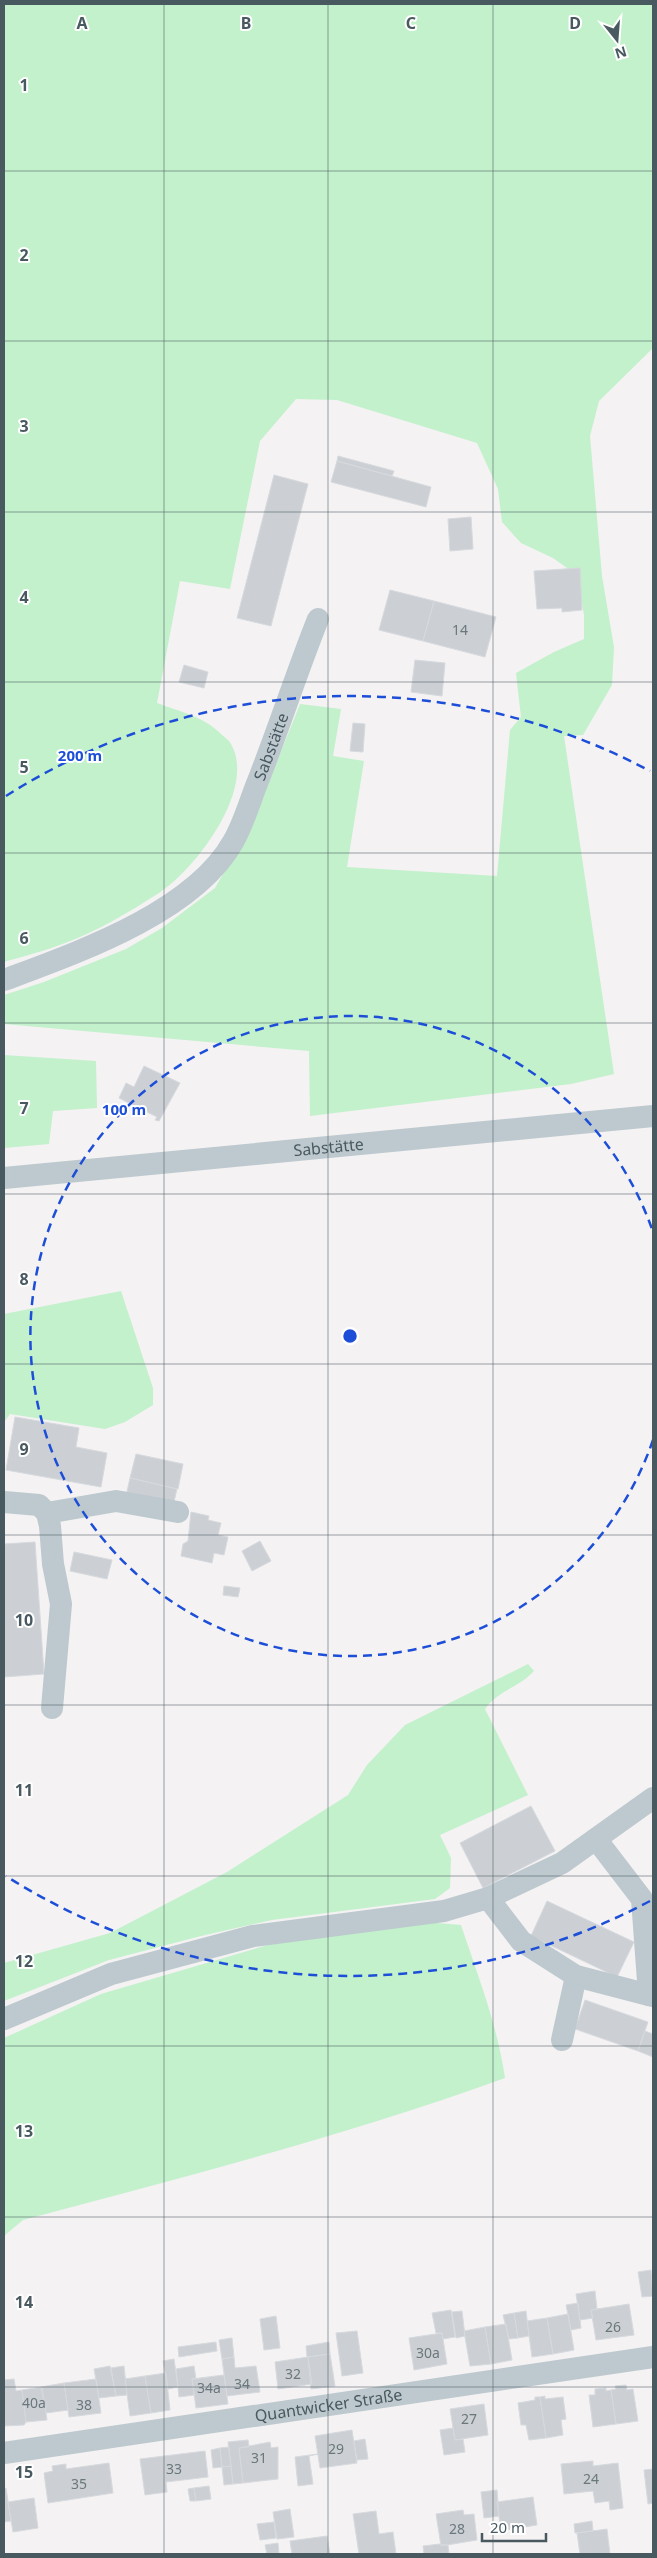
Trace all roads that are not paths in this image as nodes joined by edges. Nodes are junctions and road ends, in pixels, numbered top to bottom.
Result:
1 (318, 619) dead end
2 (4, 980) edge
3 (653, 1116) edge
4 (4, 1178) edge
5 (4, 1502) edge
6 (178, 1512) dead end
7 (47, 1513) junction
8 (52, 1708) dead end
9 (653, 1798) edge
10 (596, 1838) junction
11 (488, 1898) junction
12 (576, 1976) junction
13 (651, 1996) edge
14 (4, 2019) edge
15 (562, 2040) dead end
16 (653, 2357) edge
17 (4, 2453) edge

1 - 2 street, Sabstätte
3 - 4 street, Sabstätte
5 - 7 street
6 - 7 street
7 - 8 street
9 - 10 street
10 - 11 street
10 - 13 street
11 - 12 street
11 - 14 street
12 - 13 street
12 - 15 street
16 - 17 street, Quantwicker Straße

